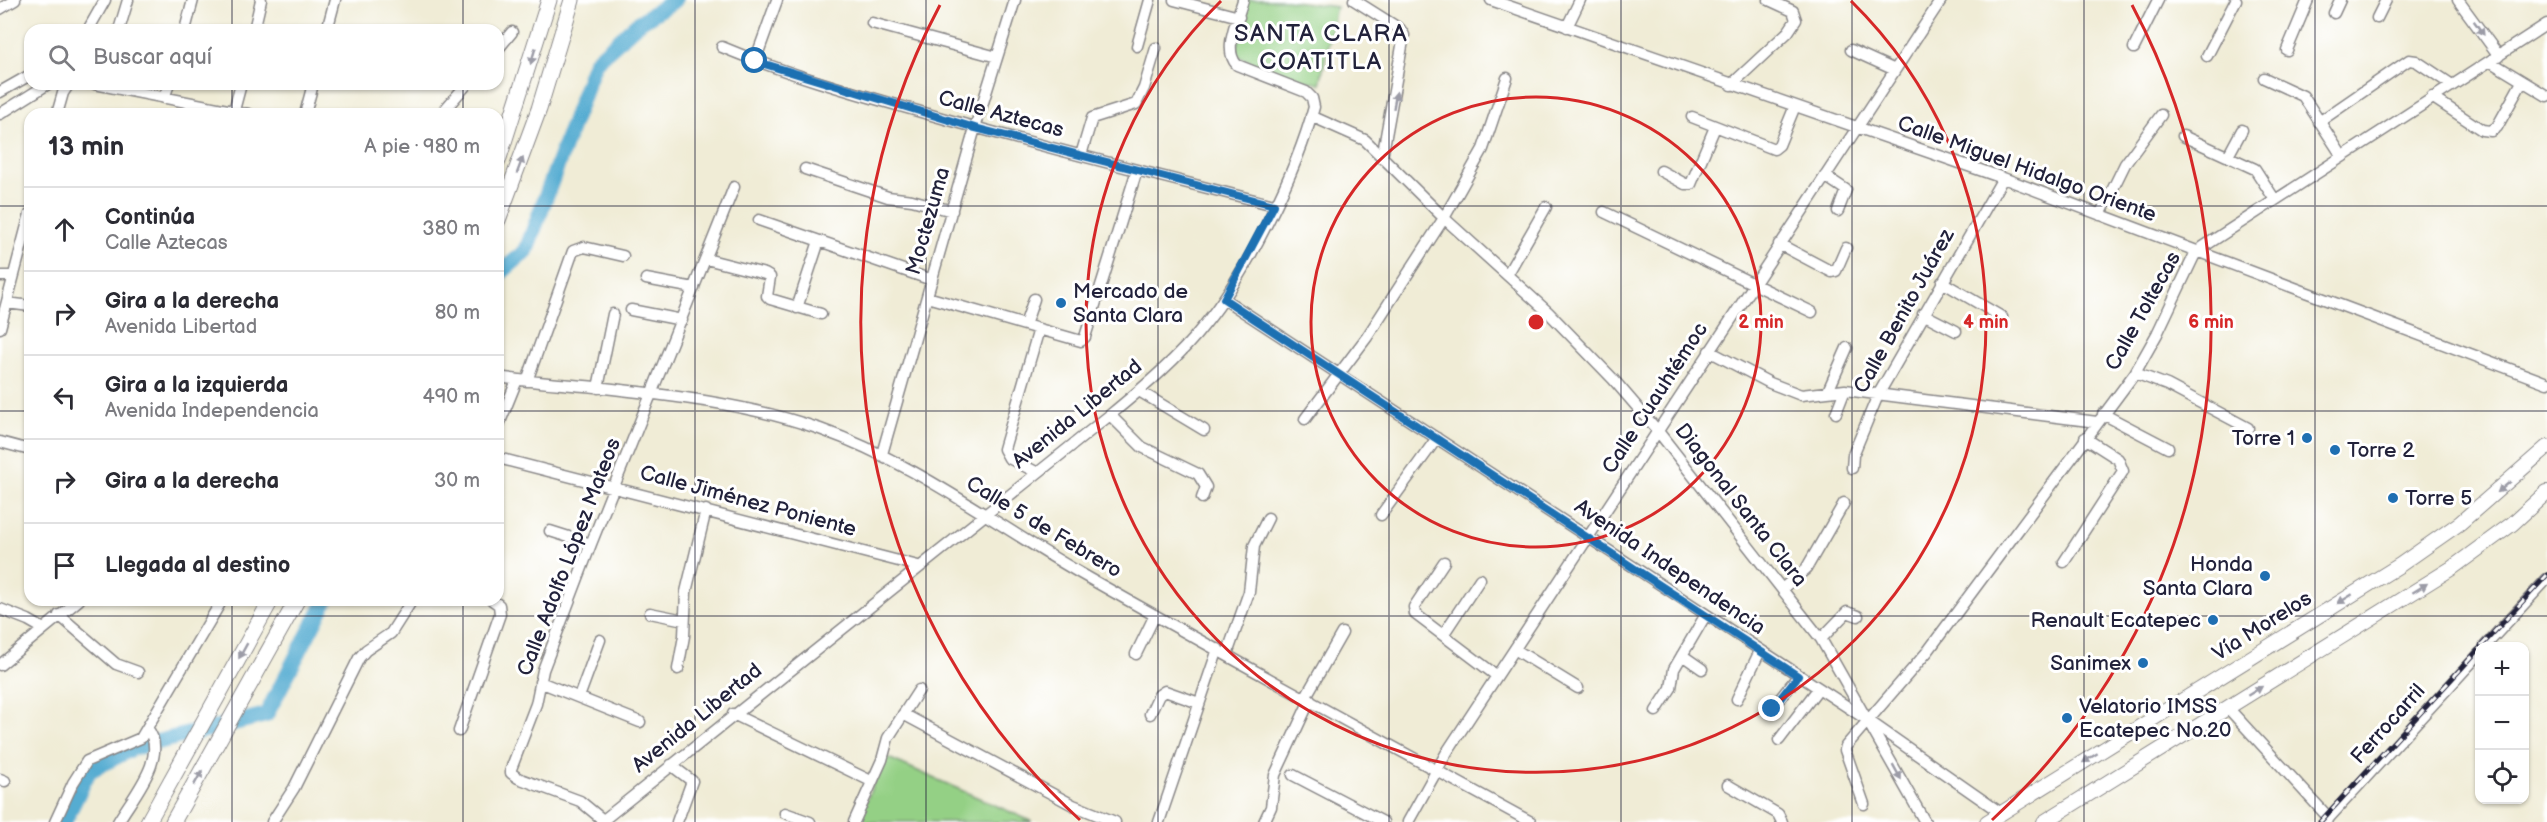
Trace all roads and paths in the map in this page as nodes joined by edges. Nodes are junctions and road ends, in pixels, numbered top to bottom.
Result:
1 (15, 0) edge
2 (105, 0) edge
3 (128, 0) edge
4 (193, 0) edge
5 (261, 0) edge
6 (335, 0) edge
7 (549, 0) edge
8 (572, 0) edge
9 (777, 0) edge
10 (1015, 0) edge
11 (1150, 0) edge
12 (1174, 0) edge
13 (1243, 0) edge
14 (1354, 0) edge
15 (1491, 0) edge
16 (1580, 0) edge
17 (1769, 0) edge
18 (1941, 0) edge
19 (2158, 0) edge
20 (2236, 0) edge
21 (2308, 0) edge
22 (2340, 0) edge
23 (2386, 0) edge
24 (2458, 0) edge
25 (0, 9) edge
26 (2334, 13) dead end
27 (1239, 17) junction
28 (2377, 18) dead end
29 (872, 23) dead end
30 (91, 24) edge
31 (121, 24) edge
32 (186, 24) edge
33 (255, 24) edge
34 (330, 24) edge
35 (2547, 24) edge
36 (1567, 27) junction
37 (512, 32) dead end
38 (504, 42) edge
39 (722, 46) dead end
40 (1137, 46) dead end
41 (1156, 48) dead end
42 (2134, 48) dead end
43 (1851, 50) dead end
44 (2287, 50) dead end
45 (2207, 56) dead end
46 (997, 57) junction
47 (2495, 59) junction
48 (755, 61) junction
49 (1895, 70) junction
50 (24, 78) edge
51 (1507, 78) dead end
52 (2264, 78) dead end
53 (2522, 82) junction
54 (1731, 85) junction
55 (2452, 85) junction
56 (38, 90) edge
57 (64, 90) edge
58 (125, 90) edge
59 (167, 90) edge
60 (239, 90) edge
61 (311, 90) edge
62 (462, 90) edge
63 (0, 92) edge
64 (2547, 96) edge
65 (2432, 97) junction
66 (164, 98) junction
67 (1795, 106) junction
68 (59, 108) edge
69 (214, 108) edge
70 (235, 108) edge
71 (307, 108) edge
72 (446, 108) edge
73 (0, 114) edge
74 (2161, 115) dead end
75 (1311, 116) junction
76 (1692, 117) dead end
77 (2319, 122) junction
78 (1715, 127) junction
79 (975, 128) junction
80 (1857, 128) junction
81 (2242, 130) dead end
82 (2183, 136) dead end
83 (504, 142) edge
84 (1081, 155) junction
85 (2228, 156) junction
86 (2342, 156) junction
87 (1383, 158) junction
88 (805, 169) dead end
89 (1137, 170) junction
90 (1661, 171) dead end
91 (1825, 176) junction
92 (2003, 178) junction
93 (734, 187) dead end
94 (2275, 200) junction
95 (504, 204) edge
96 (1274, 205) junction
97 (1546, 207) dead end
98 (952, 211) junction
99 (1838, 211) dead end
100 (1604, 212) dead end
101 (2100, 215) junction
102 (1444, 218) junction
103 (759, 220) dead end
104 (24, 236) edge
105 (819, 241) junction
106 (1779, 244) junction
107 (1846, 248) dead end
108 (2199, 252) junction
109 (623, 256) dead end
110 (706, 259) junction
111 (1507, 275) junction
112 (0, 276) edge
113 (13, 276) junction
114 (646, 279) dead end
115 (932, 280) junction
116 (1942, 282) junction
117 (1752, 285) junction
118 (694, 288) junction
119 (927, 297) junction
120 (1034, 299) dead end
121 (1224, 299) junction
122 (7, 303) junction
123 (24, 305) edge
124 (797, 308) junction
125 (632, 310) dead end
126 (1812, 312) dead end
127 (613, 314) dead end
128 (821, 314) dead end
129 (1923, 314) junction
130 (2002, 317) dead end
131 (682, 320) junction
132 (1025, 325) junction
133 (0, 328) edge
134 (1039, 329) junction
135 (1956, 331) dead end
136 (1847, 348) dead end
137 (1709, 351) junction
138 (2135, 373) junction
139 (1341, 374) junction
140 (504, 378) edge
141 (522, 380) junction
142 (2547, 382) edge
143 (598, 387) junction
144 (1845, 390) junction
145 (1138, 391) junction
146 (1828, 391) junction
147 (652, 395) junction
148 (1878, 395) junction
149 (1836, 413) dead end
150 (1110, 415) junction
151 (504, 416) edge
152 (1305, 418) dead end
153 (2100, 418) junction
154 (2247, 428) dead end
155 (1204, 430) dead end
156 (1657, 430) junction
157 (1437, 438) junction
158 (2085, 438) junction
159 (0, 442) edge
160 (2547, 447) edge
161 (24, 448) edge
162 (2168, 448) dead end
163 (882, 454) junction
164 (504, 459) edge
165 (1852, 468) dead end
166 (1036, 472) junction
167 (614, 486) junction
168 (2547, 492) edge
169 (1202, 498) dead end
170 (1844, 503) dead end
171 (706, 510) junction
172 (983, 515) junction
173 (1381, 515) dead end
174 (1268, 518) dead end
175 (550, 531) dead end
176 (1589, 536) junction
177 (591, 544) junction
178 (1444, 561) dead end
179 (2064, 562) dead end
180 (918, 567) junction
181 (1480, 579) dead end
182 (2547, 579) edge
183 (1783, 588) junction
184 (71, 606) edge
185 (219, 606) edge
186 (268, 606) edge
187 (294, 606) edge
188 (408, 606) edge
189 (499, 606) edge
190 (0, 609) edge
191 (650, 613) dead end
192 (59, 615) junction
193 (1155, 615) junction
194 (1705, 616) junction
195 (1858, 616) dead end
196 (684, 620) junction
197 (42, 628) junction
198 (1342, 633) dead end
199 (1443, 635) junction
200 (1821, 639) junction
201 (600, 640) dead end
202 (2489, 642) edge
203 (1516, 650) junction
204 (1223, 651) junction
205 (1760, 651) junction
206 (1136, 654) dead end
207 (1682, 655) junction
208 (2475, 658) edge
209 (0, 665) edge
210 (678, 669) dead end
211 (1702, 669) dead end
212 (138, 672) dead end
213 (1497, 676) junction
214 (1798, 676) junction
215 (540, 682) junction
216 (1578, 688) dead end
217 (1818, 689) junction
218 (919, 690) dead end
219 (579, 697) junction
220 (1308, 699) junction
221 (1737, 699) dead end
222 (1199, 703) junction
223 (2228, 708) junction
224 (1772, 709) dead end
225 (1656, 711) dead end
226 (733, 714) junction
227 (903, 714) junction
228 (1150, 714) dead end
229 (1869, 721) junction
230 (640, 722) dead end
231 (459, 731) dead end
232 (149, 732) junction
233 (1779, 740) dead end
234 (671, 765) junction
235 (1436, 770) junction
236 (1293, 775) dead end
237 (871, 781) junction
238 (1728, 785) dead end
239 (1864, 804) dead end
240 (785, 813) dead end
241 (2001, 813) junction
242 (2327, 820) edge
243 (602, 821) edge
244 (1782, 821) edge
245 (55, 822) edge
246 (118, 822) edge
247 (148, 822) edge
248 (173, 822) edge
249 (272, 822) edge
250 (677, 822) edge
251 (810, 822) edge
252 (854, 822) edge
253 (1115, 822) edge
254 (1159, 822) edge
255 (1264, 822) edge
256 (1383, 822) edge
257 (1408, 822) edge
258 (1531, 822) edge
259 (1925, 822) edge
260 (1987, 822) edge
261 (2044, 822) edge

1 - 25 street
2 - 30 street
3 - 31 street
4 - 32 street
5 - 33 street
6 - 34 street
7 -> 83 highway
95 -> 8 highway
9 - 48 street
10 - 46 street, Moctezuma
11 - 40 street
12 - 27 street
13 - 27 street
87 -> 14 street
15 - 36 street, Calle Miguel Hidalgo Oriente
16 - 36 street
17 - 54 street
18 - 49 street, Calle Cuauhtémoc
19 - 42 street
20 - 45 street
21 - 44 street
22 - 26 street
23 - 28 street
24 -> 47 street
27 - 75 street, Avenida Libertad
29 - 46 street
35 - 47 street, Calle Toltecas
36 - 54 street, Calle Miguel Hidalgo Oriente
37 - 38 street
39 - 48 street, Calle Aztecas
41 - 84 street
43 - 49 street
46 - 79 street, Moctezuma
47 - 53 street
47 - 55 street, Calle Toltecas
48 - 79 street, Calle Aztecas
49 - 80 street, Calle Cuauhtémoc
50 - 63 street
51 - 102 street
52 - 77 street
53 - 64 street
53 - 65 street
54 - 67 street, Calle Miguel Hidalgo Oriente
55 - 65 street, Calle Toltecas
55 - 77 street
56 - 73 street
57 - 68 street
58 - 66 street
59 - 66 street
60 - 70 street
61 - 71 street
62 - 72 street
65 - 86 street, Calle Toltecas
66 - 69 street
67 - 78 street
67 - 80 street, Calle Miguel Hidalgo Oriente
74 - 101 street
75 - 87 street, Diagonal Santa Clara
75 - 96 street, Avenida Libertad
76 - 78 street
77 - 86 street
78 - 90 street
79 - 84 street, Calle Aztecas
79 - 98 street, Moctezuma
80 - 91 street, Calle Cuauhtémoc
80 - 92 street, Calle Miguel Hidalgo Oriente
81 - 85 street
82 - 85 street
84 - 89 street, Calle Aztecas
85 - 94 street
86 - 94 street, Calle Toltecas
87 - 102 street, Diagonal Santa Clara
88 - 98 street
89 - 96 street, Calle Aztecas
89 - 134 street
91 - 99 street
91 - 106 street, Calle Cuauhtémoc
92 - 101 street, Calle Miguel Hidalgo Oriente
92 - 116 street, Calle Benito Juárez
93 - 110 street, Calle Adolfo López Mateos
94 - 108 street, Calle Toltecas
96 - 121 street, Avenida Libertad
97 - 111 street
98 - 115 street, Moctezuma
100 - 117 street
101 - 108 street, Calle Miguel Hidalgo Oriente
102 - 111 street, Diagonal Santa Clara
102 - 139 street
103 - 105 street
104 - 113 street
105 - 115 street
105 - 124 street
106 - 107 street
106 - 117 street, Calle Cuauhtémoc
108 - 138 street, Calle Toltecas
108 - 142 street, Calle Miguel Hidalgo Oriente
109 - 141 street
110 - 118 street, Calle Adolfo López Mateos
110 - 124 street
111 - 156 street, Diagonal Santa Clara
112 - 113 street
113 - 122 street
114 - 118 street
115 - 119 street, Moctezuma
116 - 129 street, Calle Benito Juárez
116 - 130 street
117 - 126 street
117 - 137 street, Calle Cuauhtémoc
118 - 131 street, Calle Adolfo López Mateos
119 - 132 street
119 - 163 street, Moctezuma
120 - 132 street
121 - 139 street, Avenida Independencia
121 - 145 street, Avenida Libertad
122 - 123 street
122 - 133 street
124 - 128 street
125 - 131 street
127 - 143 street
129 - 135 street
129 - 148 street, Calle Benito Juárez
131 - 147 street, Calle Adolfo López Mateos
132 - 134 street
134 - 166 street
136 - 146 street
137 - 146 street
137 - 156 street, Calle Cuauhtémoc
138 - 153 street, Calle Toltecas
138 - 154 street
139 - 152 street
139 - 157 street, Avenida Independencia
140 - 141 street, Calle 5 de Febrero
141 - 143 street, Calle 5 de Febrero
141 - 151 street
143 - 147 street, Calle 5 de Febrero
144 - 146 street
144 - 148 street
144 - 149 street
145 - 150 street, Avenida Libertad
145 - 155 street
147 - 163 street, Calle 5 de Febrero
147 - 167 street, Calle Adolfo López Mateos
148 - 153 street
148 - 165 street, Calle Benito Juárez
150 - 166 street, Avenida Libertad
150 - 169 street
153 - 158 street, Calle Toltecas
153 - 162 street
156 - 176 street, Calle Cuauhtémoc
156 - 183 street, Diagonal Santa Clara
157 - 173 street
157 - 176 street, Avenida Independencia
158 - 179 street
158 - 229 street, Calle Toltecas
159 - 161 street
160 -> 241 main road, Vía Morelos
163 - 172 street, Calle 5 de Febrero
164 - 167 street, Calle Jiménez Poniente
166 - 172 street, Avenida Libertad
167 - 171 street, Calle Jiménez Poniente
167 - 177 street, Calle Adolfo López Mateos
223 -> 168 main road
170 - 183 street
171 - 180 street, Calle Jiménez Poniente
171 - 196 street
172 - 180 street, Avenida Libertad
172 - 193 street, Calle 5 de Febrero
174 - 204 street
175 - 177 street
176 - 194 street, Avenida Independencia
176 - 203 street, Calle Cuauhtémoc
177 - 215 street, Calle Adolfo López Mateos
178 - 199 street
180 - 226 street, Avenida Libertad
181 - 199 street
182 - 202 street
183 - 200 street, Diagonal Santa Clara
184 - 192 street
185 - 232 street
186 -> 247 highway
248 -> 187 highway
188 - 249 street
189 - 231 street
190 - 197 street
191 - 196 street
192 - 197 street
192 - 212 street
193 - 204 street, Calle 5 de Febrero
193 - 206 street
194 - 205 street, Avenida Independencia
194 - 207 street
195 - 200 street
196 - 210 street
197 - 209 street
198 - 220 street
199 - 213 street
200 - 229 street, Diagonal Santa Clara
201 - 219 street
203 - 213 street, Calle Cuauhtémoc
203 - 216 street
204 - 220 street, Calle 5 de Febrero
204 - 222 street
205 - 214 street, Avenida Independencia
205 - 221 street
207 - 211 street
207 - 225 street
208 - 242 street, Ferrocarril
213 - 235 street, Calle Cuauhtémoc
214 - 217 street, Avenida Independencia
214 - 224 street
215 - 219 street
215 - 243 street, Calle Adolfo López Mateos
217 - 229 street, Avenida Independencia
217 - 233 street
218 - 227 street
219 - 230 street
220 - 235 street, Calle 5 de Febrero
220 - 255 street
222 - 228 street
222 - 254 street
223 - 242 street
223 - 261 main road
226 - 234 street, Avenida Libertad
226 - 237 street
227 - 237 street
227 - 253 street
229 - 239 street, Calle Toltecas
229 - 241 street, Avenida Independencia
229 -> 259 street, Diagonal Santa Clara
232 - 245 street
232 - 246 street
234 - 243 street, Avenida Libertad
234 - 250 street
235 - 257 street, Calle Cuauhtémoc
235 - 258 street, Calle 5 de Febrero
236 - 256 street
237 - 252 street
238 - 244 street
240 - 251 street
241 - 260 main road, Vía Morelos

